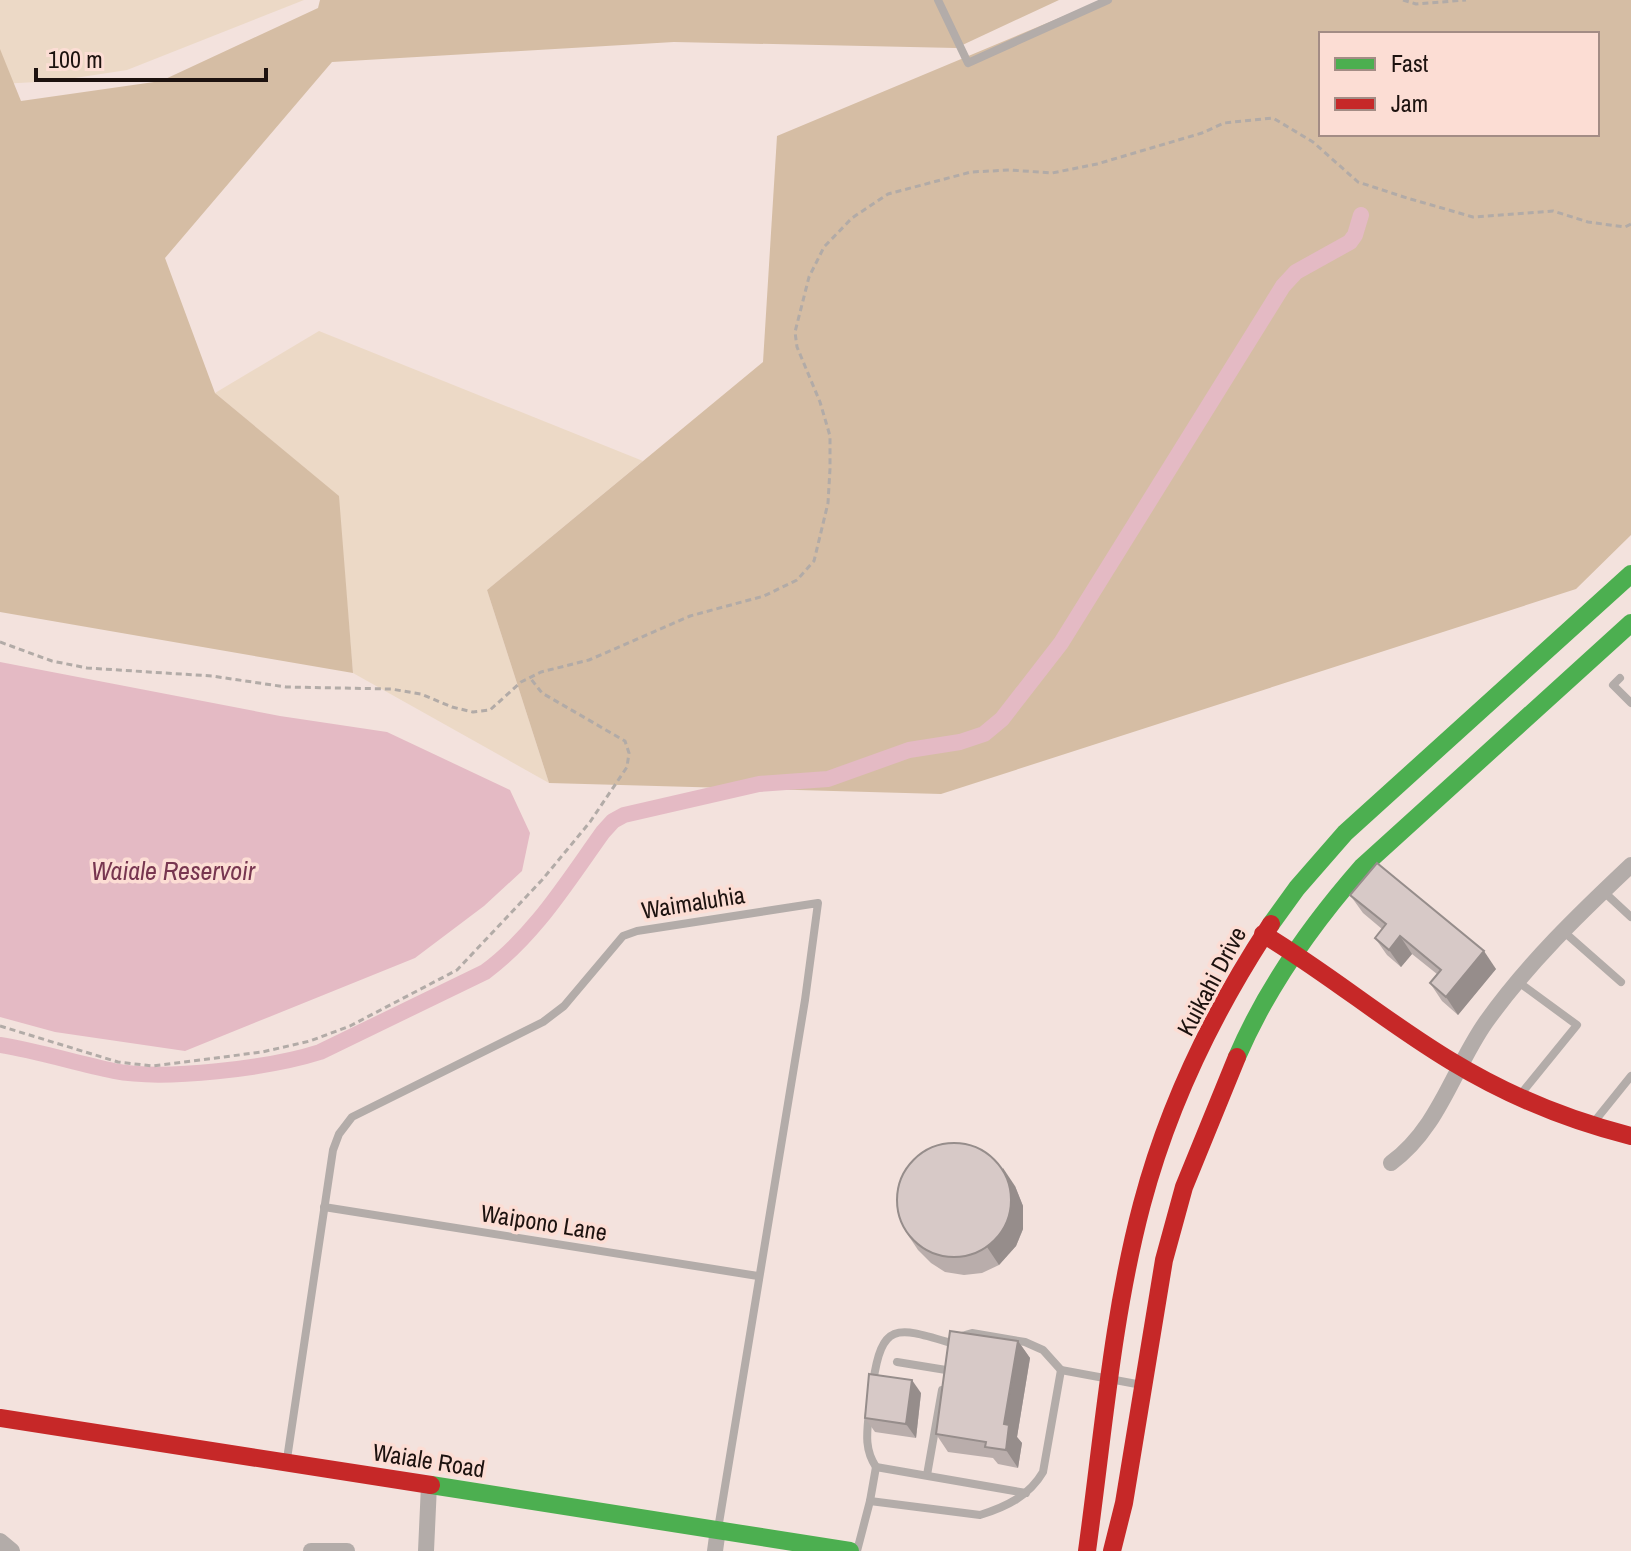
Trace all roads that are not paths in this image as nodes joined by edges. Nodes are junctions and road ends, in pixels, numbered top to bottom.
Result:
1 (938, 0) edge
2 (1108, 0) edge
3 (1631, 574) edge
4 (1631, 623) edge
5 (1620, 678) dead end
6 (1630, 698) edge
7 (1631, 865) edge
8 (1603, 891) junction
9 (1631, 917) edge
10 (1563, 930) junction
11 (1263, 934) junction
12 (1295, 953) junction
13 (1517, 981) junction
14 (1621, 982) dead end
15 (1462, 1067) junction
16 (1631, 1076) edge
17 (1517, 1098) junction
18 (1591, 1125) junction
19 (1631, 1136) edge
20 (1391, 1163) dead end
21 (324, 1207) junction
22 (758, 1276) junction
23 (951, 1343) junction
24 (897, 1362) dead end
25 (946, 1370) junction
26 (1061, 1370) junction
27 (1112, 1379) junction
28 (1143, 1385) junction
29 (872, 1391) edge
30 (870, 1405) edge
31 (0, 1418) edge
32 (286, 1461) junction
33 (876, 1467) junction
34 (927, 1475) junction
35 (429, 1485) junction
36 (1026, 1493) junction
37 (870, 1501) junction
38 (718, 1529) junction
39 (0, 1541) edge
40 (12, 1551) edge
41 (311, 1551) edge
42 (347, 1551) edge
43 (426, 1551) edge
44 (715, 1551) edge
45 (850, 1551) edge
46 (857, 1551) edge
47 (1087, 1551) edge
48 (1112, 1551) edge

1 - 2 lane
3 - 11 main road, Kuikahi Drive
4 - 12 main road
5 - 6 lane
7 - 8 street
8 - 9 lane
8 - 10 street
10 - 13 street
10 - 14 lane
11 - 12 main road
11 - 27 main road, Kuikahi Drive
12 - 15 main road
12 - 28 main road
13 - 15 street
13 - 17 lane
15 - 17 main road
15 - 20 street
16 - 18 lane
17 - 18 main road
18 - 19 main road
21 - 22 lane, Waipono Lane
21 - 22 lane, Waimaluhia
21 - 32 lane, Waimaluhia
22 - 38 lane, Waimaluhia
23 - 25 lane
23 - 26 lane
23 - 29 lane
24 - 25 lane
25 - 34 lane
26 - 27 lane
26 - 36 lane
27 - 28 lane
27 - 47 main road, Kuikahi Drive
28 - 48 main road
30 - 33 lane
31 - 32 main road, Waiale Road
32 - 35 main road, Waiale Road
33 - 34 lane
33 - 37 lane
34 - 36 lane
35 - 38 main road, Waiale Road
35 - 43 street
36 - 37 lane
37 - 46 lane
38 - 44 street
38 - 45 main road, Waiale Road
39 - 40 street
41 - 42 street

